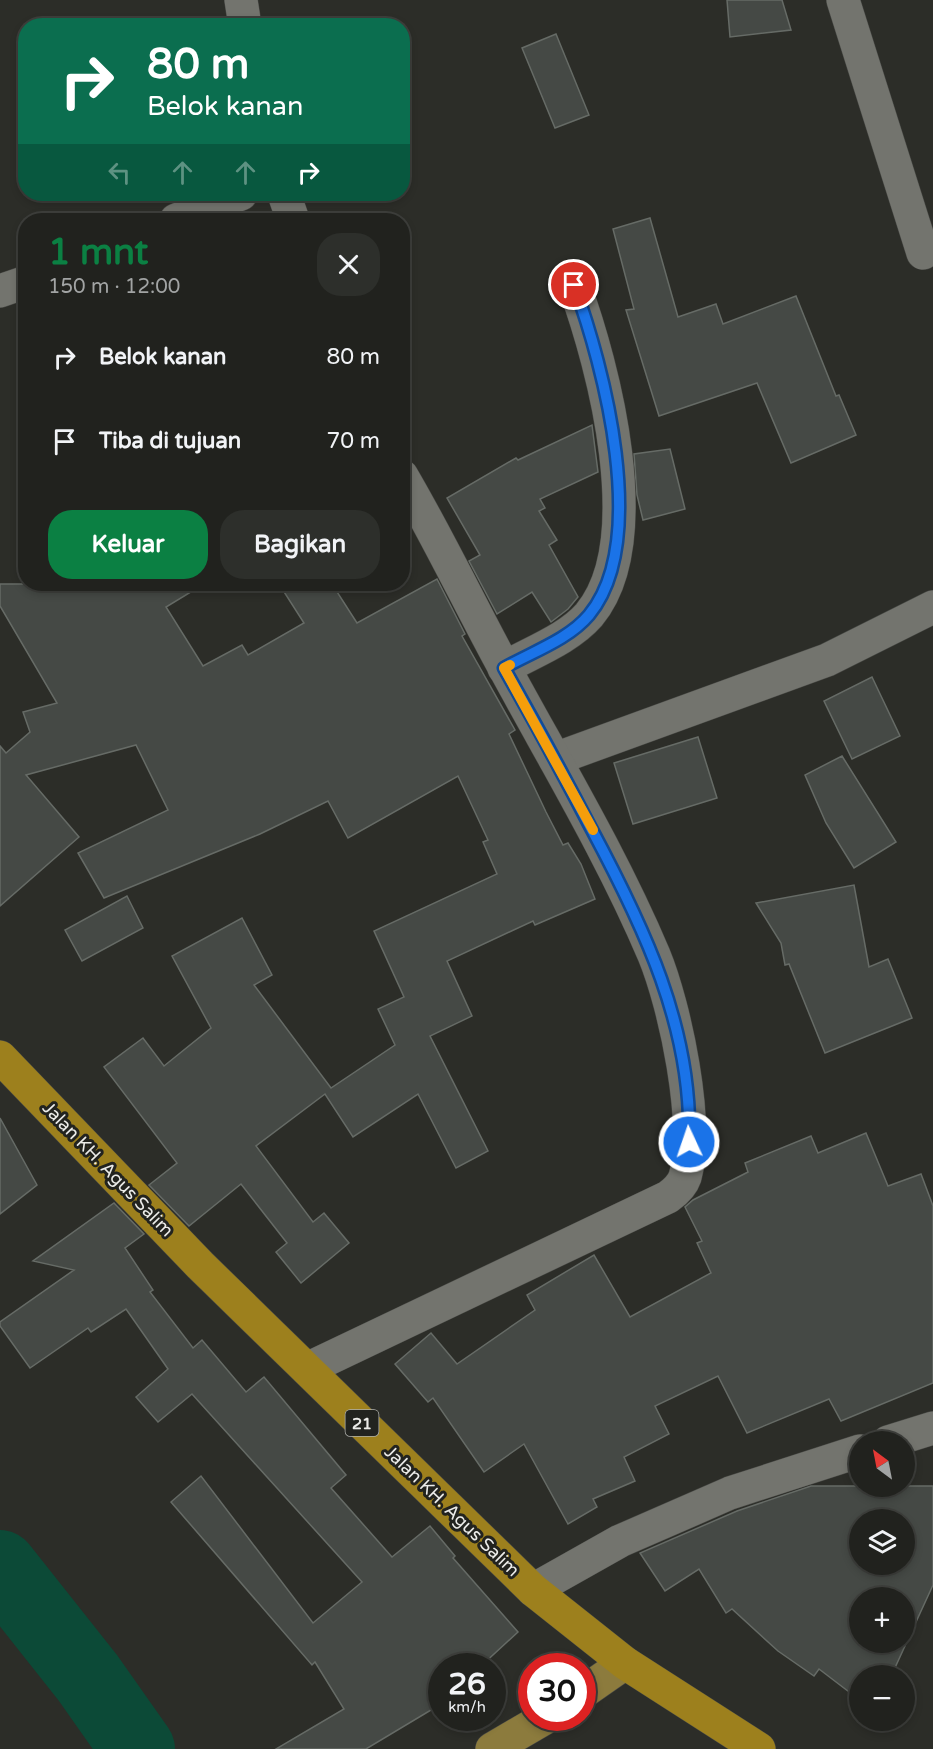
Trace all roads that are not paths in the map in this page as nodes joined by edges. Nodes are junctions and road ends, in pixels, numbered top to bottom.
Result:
1 (240, 0) edge
2 (843, 0) edge
3 (243, 18) edge
4 (224, 201) edge
5 (194, 213) edge
6 (923, 253) dead end
7 (18, 285) edge
8 (574, 285) dead end
9 (0, 291) edge
10 (410, 491) edge
11 (933, 607) edge
12 (504, 668) junction
13 (555, 759) junction
14 (0, 1057) edge
15 (307, 1369) junction
16 (933, 1428) edge
17 (915, 1434) edge
18 (849, 1455) edge
19 (533, 1590) junction
20 (625, 1663) junction
21 (596, 1684) edge
22 (523, 1731) edge
23 (492, 1749) edge
24 (759, 1749) edge

1 - 3 street
2 - 6 street
4 - 5 street
7 - 9 street
8 - 12 street
10 - 12 street
11 - 13 street
12 - 13 street
13 - 15 street
14 - 15 highway, Jalan KH. Agus Salim / 21
15 - 19 highway, Jalan KH. Agus Salim / 21
16 - 17 street
18 - 19 street
19 - 20 highway, Jalan KH. Agus Salim / 21
20 - 21 main road
20 - 24 highway, Jalan KH. Agus Salim / 21
22 - 23 main road

